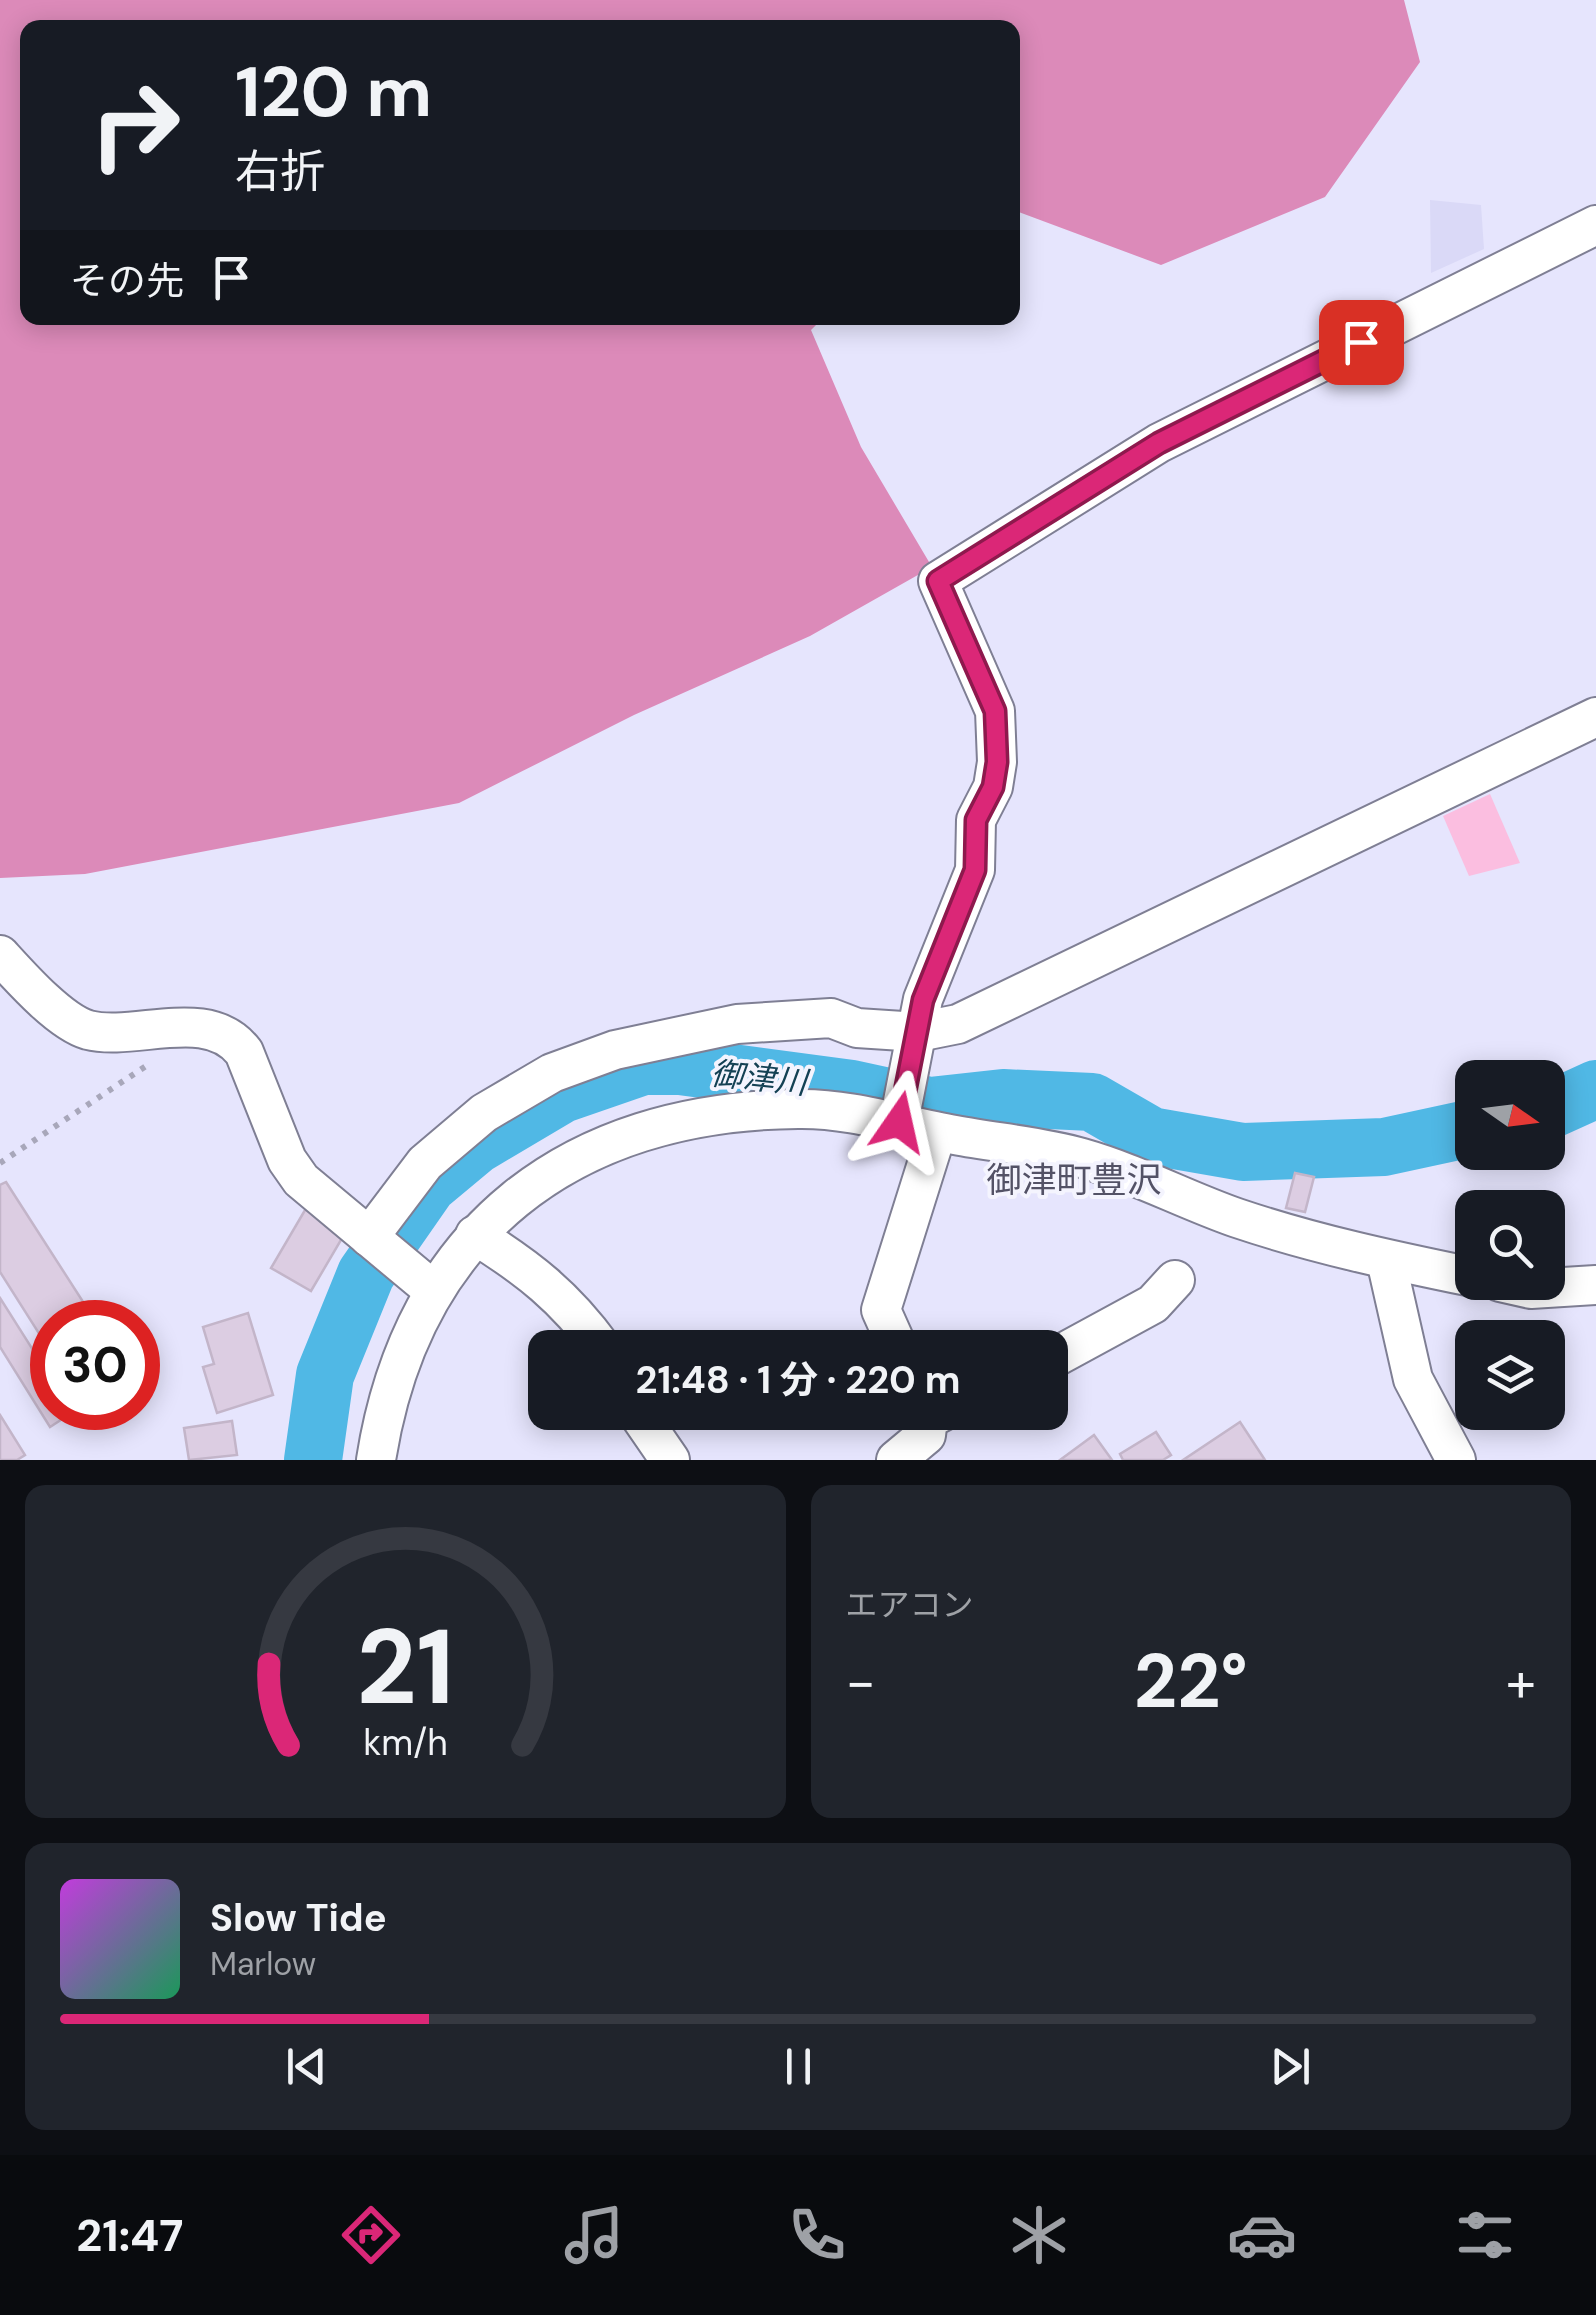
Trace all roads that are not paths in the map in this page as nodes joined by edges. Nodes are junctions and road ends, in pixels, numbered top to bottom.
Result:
1 (1596, 225) edge
2 (1596, 718) edge
3 (0, 956) edge
4 (916, 1037) junction
5 (901, 1114) junction
6 (936, 1132) junction
7 (475, 1235) junction
8 (369, 1237) junction
9 (1386, 1260) junction
10 (1455, 1274) edge
11 (1175, 1280) dead end
12 (1596, 1285) edge
13 (1565, 1286) edge
14 (427, 1287) junction
15 (589, 1330) edge
16 (890, 1330) edge
17 (1068, 1350) edge
18 (649, 1430) edge
19 (928, 1430) edge
20 (376, 1460) edge
21 (670, 1460) edge
22 (896, 1460) edge
23 (1456, 1460) edge

1 - 4 street
2 - 4 street
3 - 8 street
4 - 5 street
4 - 8 street
5 - 6 street
5 - 7 street
6 - 9 street
6 - 16 street
7 - 14 street
7 - 15 street
8 - 14 street
9 - 10 street
9 - 23 street
11 - 17 street
12 - 13 street
14 - 20 street
18 - 21 street
19 - 22 street

